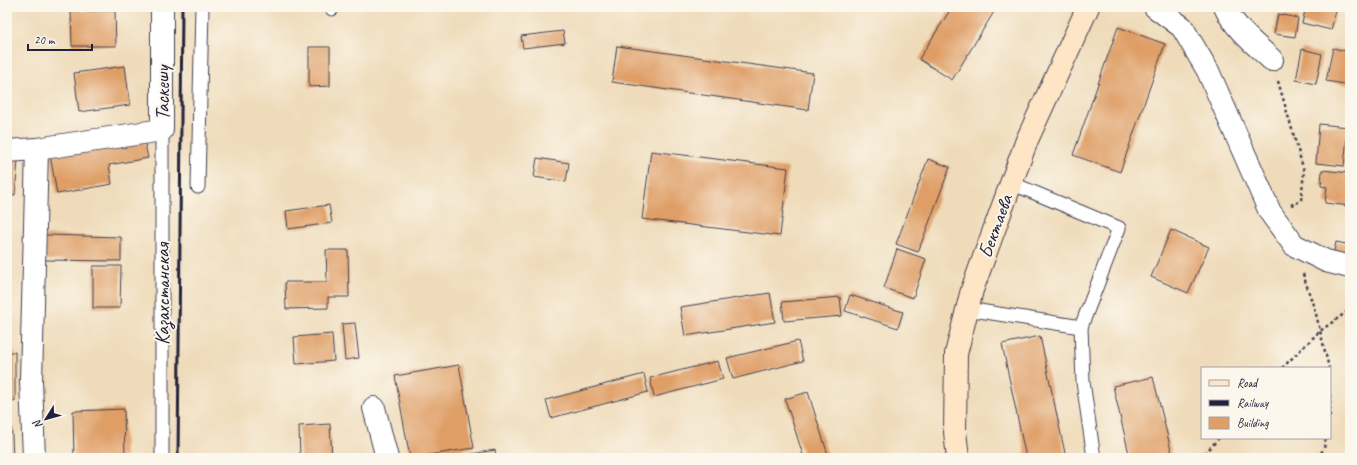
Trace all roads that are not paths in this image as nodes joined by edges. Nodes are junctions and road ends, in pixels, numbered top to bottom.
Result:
1 (162, 7) edge
2 (202, 7) edge
3 (1088, 7) edge
4 (1155, 7) edge
5 (1225, 7) edge
6 (1272, 60) road end
7 (162, 130) junction
8 (38, 149) junction
9 (7, 151) edge
10 (1011, 183) junction
11 (198, 187) dead end
12 (1350, 267) edge
13 (967, 309) junction
14 (1081, 327) junction
15 (374, 408) dead end
16 (34, 458) edge
17 (162, 458) edge
18 (387, 458) edge
19 (958, 458) edge
20 (1094, 458) edge

1 - 7 street, Таскешу
2 - 11 lane
3 - 10 street, Бектаева
4 - 12 street
5 - 6 street
7 - 8 street
7 - 17 lane, Казахстанская
8 - 9 street
8 - 16 street
10 - 13 street, Бектаева
10 - 14 lane
13 - 14 lane
13 - 19 street, Бектаева
14 - 20 lane
15 - 18 street

